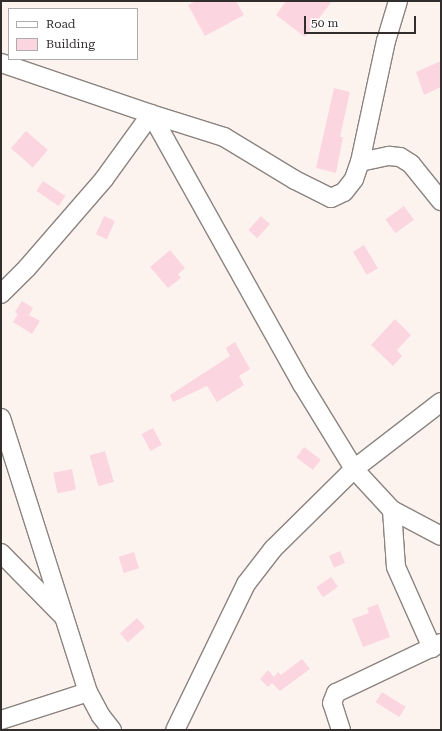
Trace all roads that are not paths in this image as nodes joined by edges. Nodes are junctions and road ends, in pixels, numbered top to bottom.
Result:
1 (398, 1) edge
2 (1, 63) edge
3 (151, 114) junction
4 (360, 162) junction
5 (441, 201) edge
6 (1, 294) edge
7 (441, 402) edge
8 (1, 418) edge
9 (6, 456) edge
10 (354, 469) junction
11 (392, 510) junction
12 (441, 536) edge
13 (1, 553) edge
14 (67, 621) junction
15 (436, 645) edge
16 (88, 692) junction
17 (1, 720) edge
18 (112, 730) edge
19 (175, 730) edge
20 (341, 730) edge

1 - 4 street
2 - 3 street
3 - 4 street
3 - 6 street
3 - 10 street
4 - 5 street
7 - 10 street
8 - 9 street
9 - 14 street
10 - 11 street
10 - 19 street
11 - 12 street
11 - 15 street
13 - 14 street
14 - 16 street
15 - 20 street
16 - 17 street
16 - 18 street

